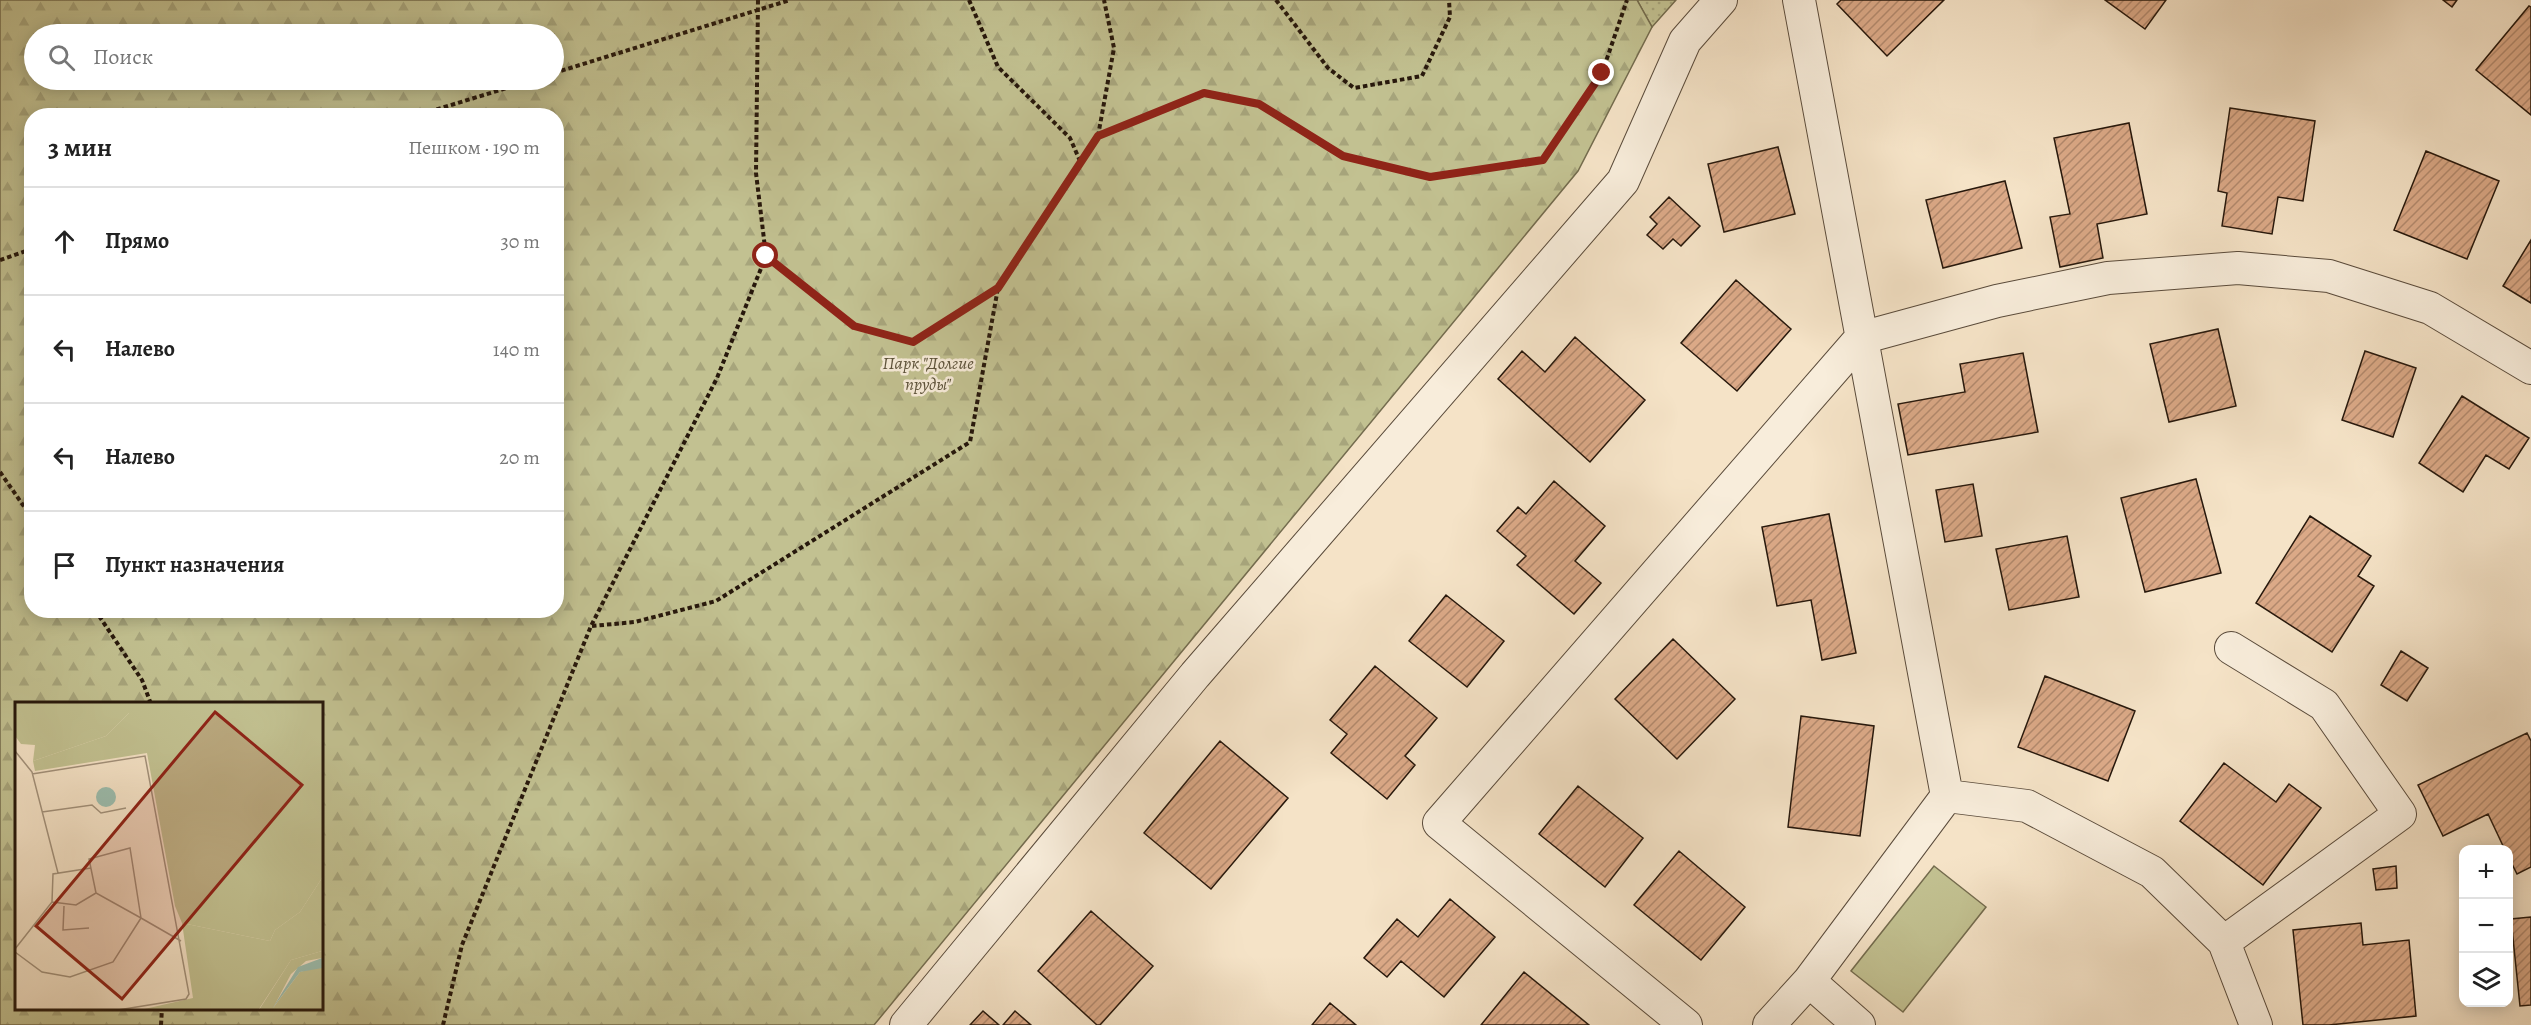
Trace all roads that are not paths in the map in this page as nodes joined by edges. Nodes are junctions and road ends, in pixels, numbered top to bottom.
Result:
1 (1721, 0) edge
2 (1799, 0) edge
3 (1860, 338) junction
4 (2531, 368) edge
5 (2231, 648) dead end
6 (1947, 796) junction
7 (2224, 942) junction
8 (1809, 981) junction
9 (906, 1025) edge
10 (1686, 1025) edge
11 (1769, 1025) edge
12 (1859, 1025) edge
13 (2256, 1025) edge

1 - 9 street
2 - 3 street
3 - 4 street
3 - 6 street
3 - 10 street
5 - 7 street
6 - 7 street
6 - 8 street
7 - 13 street
8 - 11 street
8 - 12 street

